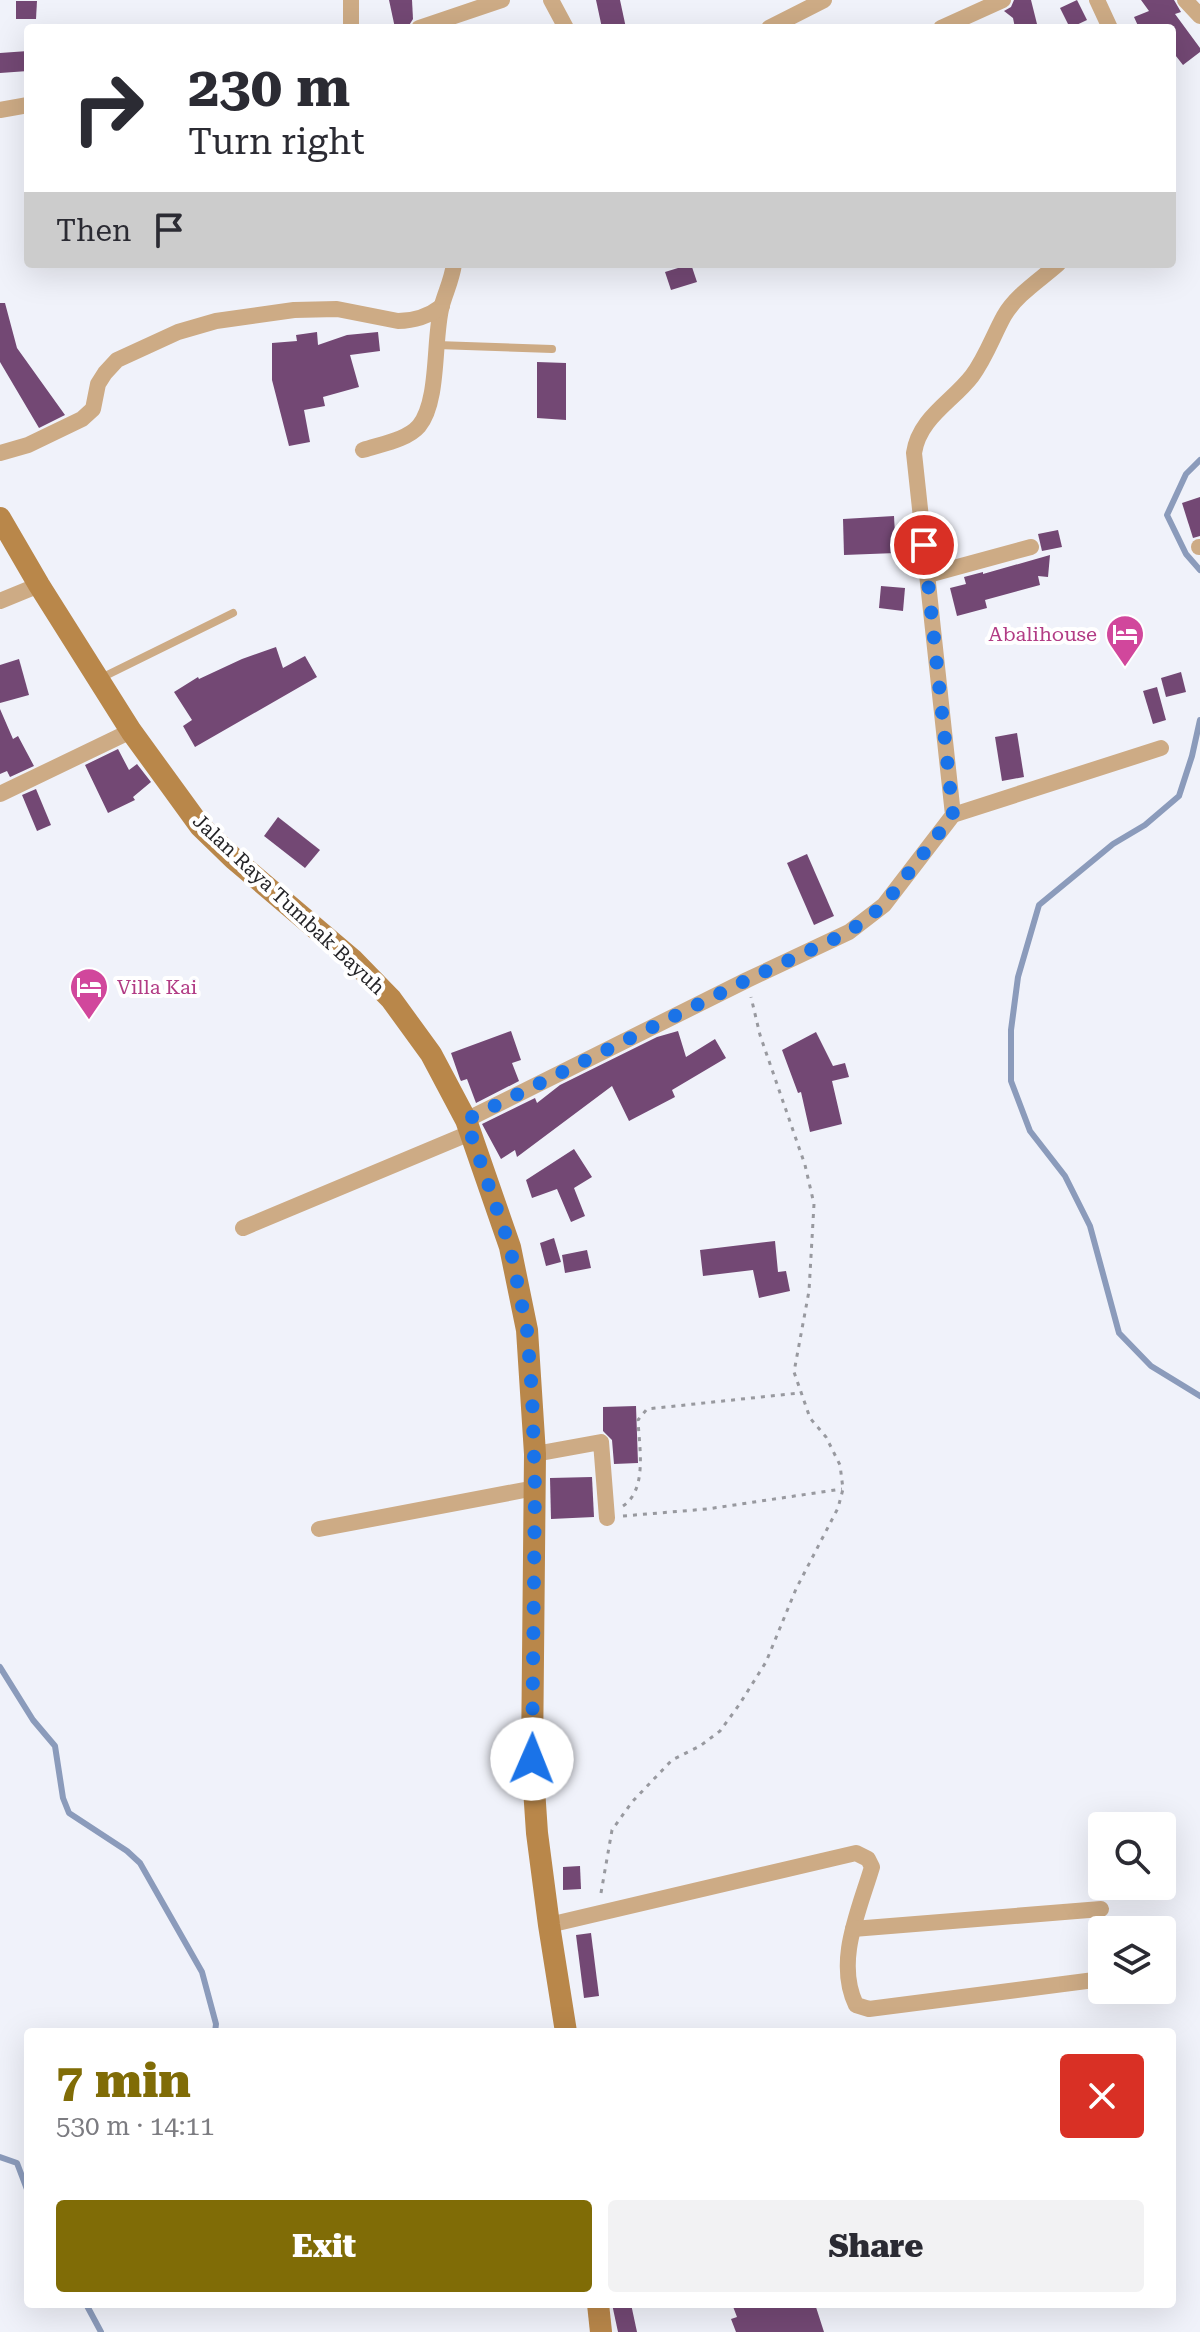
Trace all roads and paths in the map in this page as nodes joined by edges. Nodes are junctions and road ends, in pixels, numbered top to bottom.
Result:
1 (351, 0) edge
2 (502, 0) edge
3 (551, 0) edge
4 (824, 0) edge
5 (1003, 0) edge
6 (1097, 0) edge
7 (1185, 0) edge
8 (1200, 16) edge
9 (351, 24) edge
10 (431, 24) edge
11 (564, 24) edge
12 (775, 24) edge
13 (950, 24) edge
14 (1108, 24) edge
15 (24, 106) edge
16 (0, 110) edge
17 (453, 268) edge
18 (1053, 268) edge
19 (442, 306) junction
20 (437, 345) junction
21 (552, 349) dead end
22 (363, 450) dead end
23 (0, 453) edge
24 (0, 518) edge
25 (1031, 547) dead end
26 (928, 575) junction
27 (39, 585) junction
28 (0, 601) edge
29 (233, 613) dead end
30 (98, 679) junction
31 (131, 731) junction
32 (1161, 748) dead end
33 (0, 794) edge
34 (953, 815) junction
35 (747, 980) junction
36 (468, 1127) junction
37 (243, 1228) dead end
38 (799, 1393) junction
39 (535, 1454) junction
40 (535, 1488) junction
41 (843, 1489) junction
42 (607, 1518) junction
43 (319, 1529) dead end
44 (1101, 1909) dead end
45 (599, 1913) junction
46 (549, 1925) junction
47 (853, 1929) junction
48 (1088, 1981) edge
49 (565, 2028) edge
50 (598, 2308) edge
51 (601, 2332) edge

1 - 9 street
2 - 10 street
3 - 11 street
4 - 12 street
5 - 13 street
6 - 14 street
7 - 8 street
15 - 16 street
17 - 19 street
18 - 26 street
19 - 20 street
19 - 23 street
20 - 21 lane
20 - 22 street
24 - 27 street, Jalan Raya Tumbak Bayuh
25 - 26 street
26 - 34 street
27 - 28 street
27 - 30 street, Jalan Raya Tumbak Bayuh
29 - 30 lane
30 - 31 street, Jalan Raya Tumbak Bayuh
31 - 33 street
31 - 36 street, Jalan Raya Tumbak Bayuh
32 - 34 street
34 - 35 street
35 - 36 street
35 - 38 path
36 - 37 street
36 - 39 street, Jalan Raya Tumbak Bayuh
38 - 41 path
38 - 42 path
39 - 40 street, Jalan Raya Tumbak Bayuh
39 - 42 street
40 - 43 street
40 - 46 street, Jalan Raya Tumbak Bayuh
41 - 42 path
41 - 45 path
44 - 47 street
45 - 46 street
45 - 47 street
46 - 49 street, Jalan Raya Tumbak Bayuh
47 - 48 street
50 - 51 street

